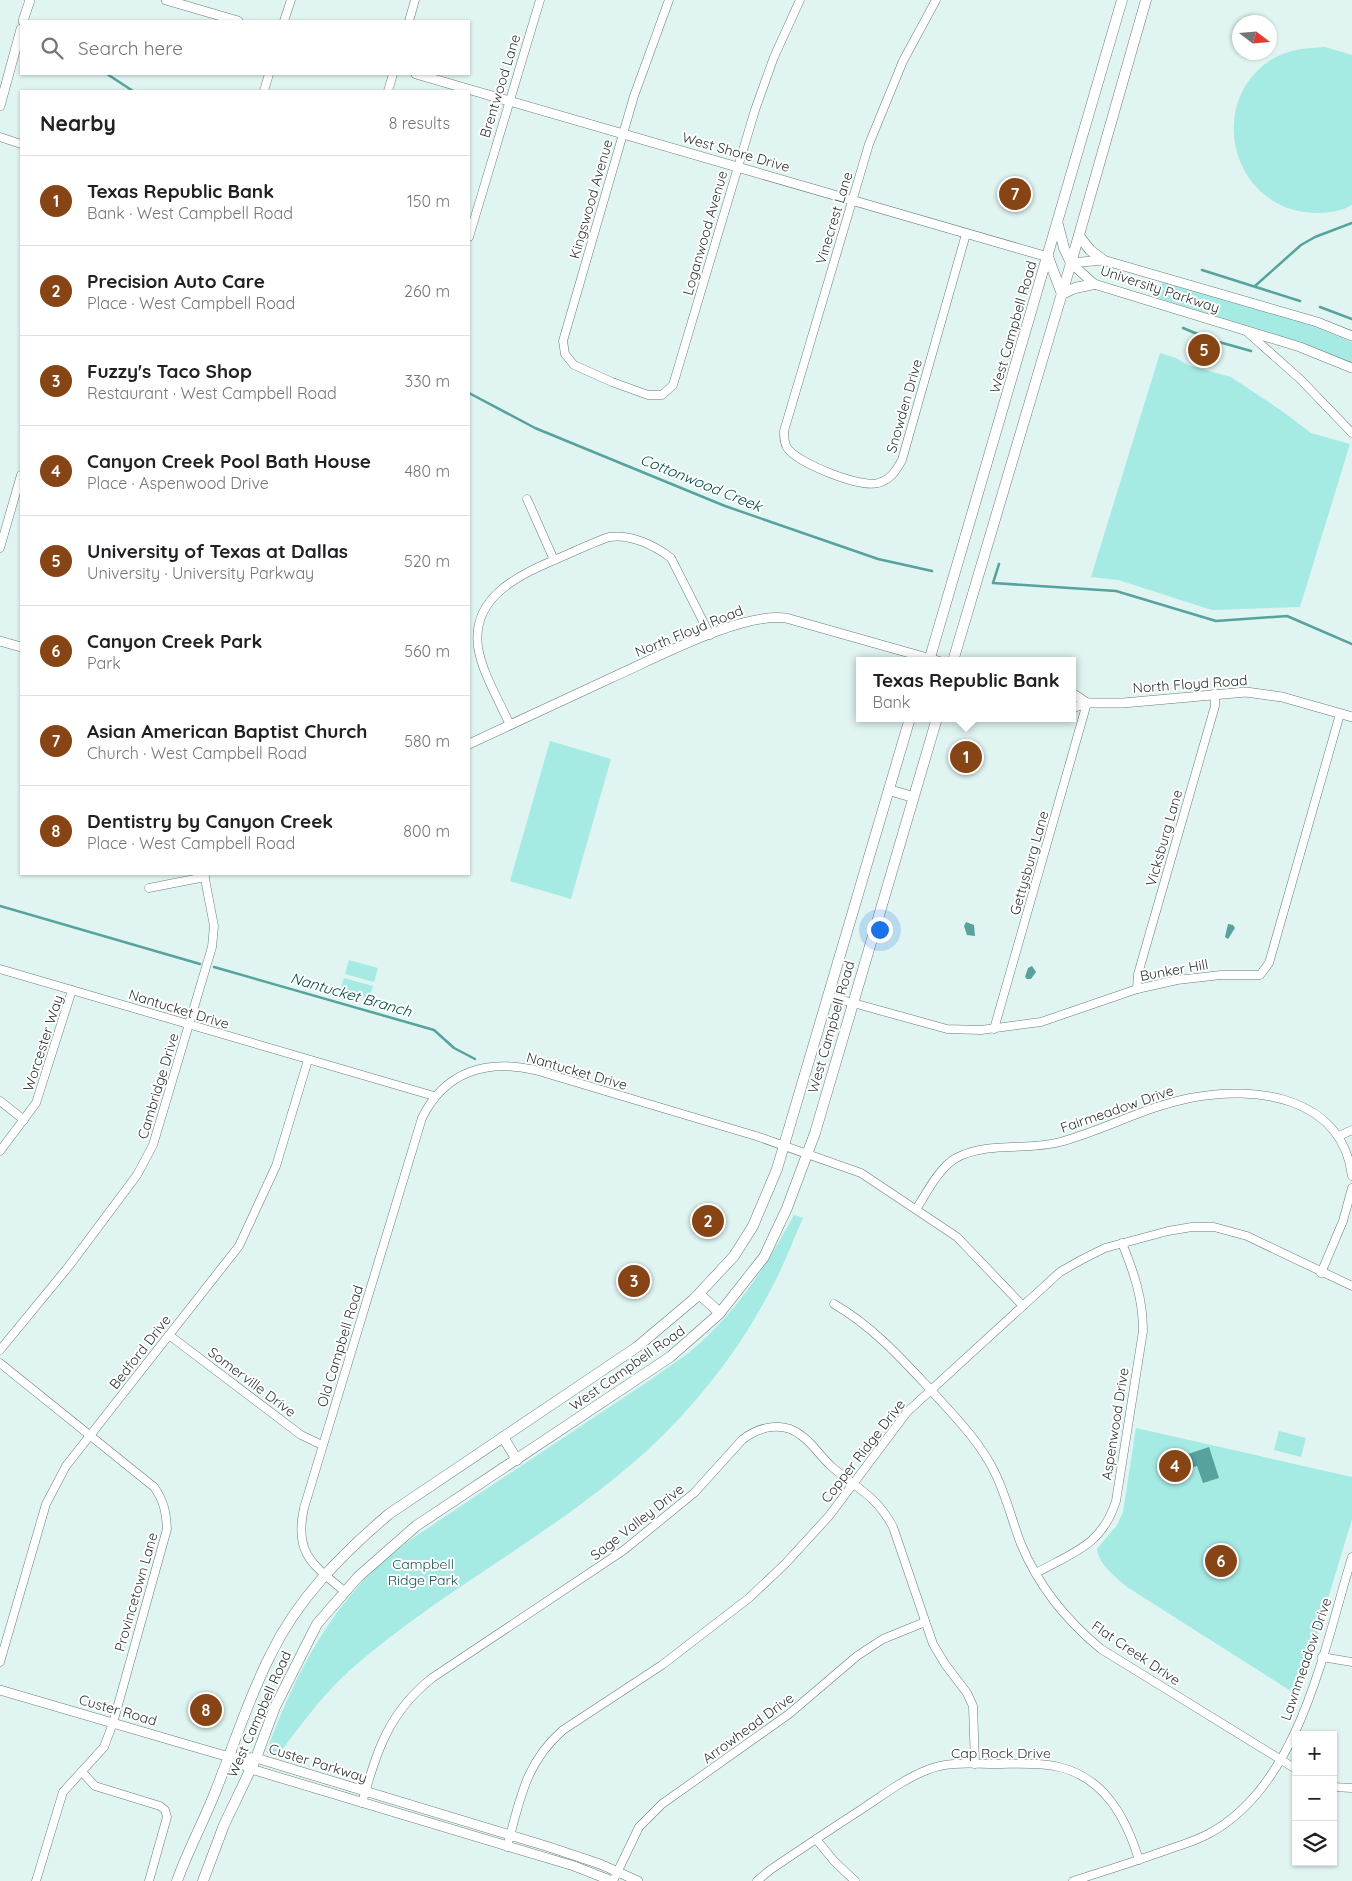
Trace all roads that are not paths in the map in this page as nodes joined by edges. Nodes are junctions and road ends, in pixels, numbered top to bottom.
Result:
1 (30, 0) edge
2 (166, 0) edge
3 (291, 0) edge
4 (415, 0) edge
5 (540, 0) edge
6 (669, 0) edge
7 (800, 0) edge
8 (936, 0) edge
9 (1122, 0) edge
10 (1146, 0) edge
11 (23, 20) edge
12 (235, 20) edge
13 (284, 20) edge
14 (408, 20) edge
15 (20, 33) edge
16 (269, 75) edge
17 (393, 75) edge
18 (420, 75) edge
19 (264, 90) edge
20 (388, 90) edge
21 (508, 100) junction
22 (0, 106) edge
23 (623, 134) junction
24 (0, 137) edge
25 (20, 144) edge
26 (738, 167) junction
27 (852, 201) junction
28 (1057, 224) junction
29 (470, 233) edge
30 (966, 234) junction
31 (1079, 236) junction
32 (1064, 248) junction
33 (1048, 257) junction
34 (1103, 260) junction
35 (1071, 263) junction
36 (1054, 272) junction
37 (1042, 279) junction
38 (1094, 284) junction
39 (1062, 294) junction
40 (1245, 329) junction
41 (1352, 336) edge
42 (1352, 368) edge
43 (612, 382) joint
44 (1352, 433) edge
45 (790, 451) joint
46 (20, 478) edge
47 (527, 499) dead end
48 (0, 548) edge
49 (554, 560) junction
50 (710, 635) junction
51 (0, 641) edge
52 (20, 647) edge
53 (921, 657) edge
54 (933, 657) edge
55 (954, 657) edge
56 (1216, 693) junction
57 (1076, 696) edge
58 (1087, 703) junction
59 (1076, 707) edge
60 (1340, 714) junction
61 (1352, 717) edge
62 (909, 722) edge
63 (936, 722) edge
64 (510, 725) junction
65 (470, 744) edge
66 (889, 790) junction
67 (913, 797) junction
68 (205, 876) edge
69 (149, 888) dead end
70 (0, 969) edge
71 (1137, 989) junction
72 (72, 990) junction
73 (828, 996) junction
74 (852, 1003) junction
75 (190, 1026) junction
76 (994, 1029) junction
77 (308, 1060) junction
78 (434, 1096) junction
79 (0, 1101) edge
80 (24, 1120) junction
81 (1352, 1130) edge
82 (1339, 1136) junction
83 (784, 1146) junction
84 (0, 1151) edge
85 (1350, 1152) edge
86 (808, 1154) junction
87 (1352, 1176) edge
88 (1352, 1188) edge
89 (917, 1208) junction
90 (1122, 1243) junction
91 (1321, 1273) junction
92 (1352, 1286) edge
93 (699, 1294) junction
94 (834, 1304) dead end
95 (1023, 1306) junction
96 (720, 1313) junction
97 (169, 1335) junction
98 (0, 1350) edge
99 (0, 1363) edge
100 (930, 1390) junction
101 (91, 1435) junction
102 (503, 1437) junction
103 (322, 1445) junction
104 (516, 1460) junction
105 (855, 1484) junction
106 (1352, 1557) edge
107 (1036, 1573) junction
108 (326, 1575) junction
109 (344, 1590) junction
110 (925, 1622) junction
111 (1322, 1657) junction
112 (0, 1662) edge
113 (1352, 1662) edge
114 (0, 1690) edge
115 (112, 1723) junction
116 (229, 1757) junction
117 (256, 1758) junction
118 (1279, 1759) junction
119 (975, 1764) junction
120 (1292, 1767) edge
121 (252, 1769) junction
122 (82, 1772) junction
123 (1337, 1787) edge
124 (1352, 1788) edge
125 (365, 1791) junction
126 (362, 1803) junction
127 (510, 1836) junction
128 (816, 1839) junction
129 (507, 1847) junction
130 (1139, 1860) junction
131 (617, 1872) junction
132 (36, 1881) edge
133 (149, 1881) edge
134 (177, 1881) edge
135 (203, 1881) edge
136 (612, 1881) edge
137 (638, 1881) edge
138 (757, 1881) edge
139 (855, 1881) edge
140 (1074, 1881) edge

1 - 11 street
2 - 12 street
3 - 13 street
4 - 14 street
5 - 21 street, Brentwood Lane
6 - 23 street, Kingswood Avenue
7 - 26 street, Loganwood Avenue
8 - 27 street, Vinecrest Lane
9 - 28 main road, West Campbell Road
10 - 31 main road
15 - 22 street
16 - 19 street
17 - 20 street
18 - 21 street, West Shore Drive
21 - 23 street, West Shore Drive
21 - 29 street, Brentwood Lane
23 - 26 street, West Shore Drive
23 - 43 street, Kingswood Avenue
24 - 25 street
26 - 27 street, West Shore Drive
26 - 43 street, Loganwood Avenue
27 - 30 street, West Shore Drive
27 - 45 street, Vinecrest Lane
28 - 32 main road
28 - 33 main road, West Campbell Road
30 - 33 street, West Shore Drive
30 - 45 street, Snowden Drive
31 - 32 main road
31 - 34 main road
31 - 35 main road
32 - 33 main road
32 - 35 main road
33 - 36 main road
33 - 37 main road, West Campbell Road
34 - 35 street, University Parkway
34 - 41 street, University Parkway
35 - 36 main road
35 - 38 street, University Parkway
35 - 39 main road
36 - 37 main road
36 - 39 main road
37 - 54 main road, West Campbell Road
38 - 39 main road
38 - 40 street, University Parkway
39 - 55 main road
40 - 42 street, University Parkway
40 - 44 street
46 - 48 street
47 - 49 street
49 - 50 street
49 - 64 street
50 - 53 street, North Floyd Road
50 - 64 street, North Floyd Road
51 - 52 street
56 - 58 street, North Floyd Road
56 - 60 street, North Floyd Road
56 - 71 street, Vicksburg Lane
57 - 58 street
58 - 59 street, North Floyd Road
58 - 76 street, Gettysburg Lane
60 - 61 street, North Floyd Road
60 - 71 street, Bunker Hill
62 - 66 main road, West Campbell Road
63 - 67 main road, West Campbell Road
64 - 65 street, North Floyd Road
66 - 67 main road
66 - 73 main road, West Campbell Road
67 - 74 main road, West Campbell Road
68 - 69 street
68 - 75 street, Cambridge Drive
70 - 72 street, Nantucket Drive
71 - 76 street, Bunker Hill
72 - 75 street, Nantucket Drive
72 - 80 street, Worcester Way
73 - 74 street, Bunker Hill
73 - 83 main road, West Campbell Road
74 - 76 street, Bunker Hill
74 - 86 main road, West Campbell Road
75 - 77 street, Nantucket Drive
75 - 98 street, Cambridge Drive
77 - 78 street, Nantucket Drive
77 - 97 street, Bedford Drive
78 - 83 street, Nantucket Drive
78 - 103 street, Old Campbell Road
79 - 80 street
80 - 84 street, Worcester Way
81 - 82 street
82 - 85 street, Fairmeadow Drive
82 - 89 street, Fairmeadow Drive
83 - 86 street, Nantucket Drive
83 - 93 main road, West Campbell Road
85 - 87 street, Fairmeadow Drive
86 - 89 street, Nantucket Drive
86 - 96 main road, West Campbell Road
88 - 91 street
89 - 95 street, Nantucket Drive
90 - 91 street, Copper Ridge Drive
90 - 95 street, Copper Ridge Drive
90 - 107 street, Aspenwood Drive
91 - 92 street, Copper Ridge Drive
93 - 96 main road
93 - 102 main road, West Campbell Road
94 - 100 street, Flat Creek Drive
95 - 100 street, Copper Ridge Drive
96 - 104 main road, West Campbell Road
97 - 101 street, Bedford Drive
97 - 103 street, Somerville Drive
99 - 101 street, Provincetown Lane
100 - 105 street, Copper Ridge Drive
100 - 107 street, Flat Creek Drive
101 - 112 street, Bedford Drive
101 - 115 street, Provincetown Lane
102 - 104 main road
102 - 108 main road, West Campbell Road
103 - 108 street, Old Campbell Road
104 - 109 main road, West Campbell Road
105 - 110 street, Sage Valley Drive
105 - 125 street, Sage Valley Drive
105 - 127 street, Copper Ridge Drive
106 - 111 street, Lawnmeadow Drive
107 - 118 street, Flat Creek Drive
108 - 109 street, Old Campbell Road
108 - 116 main road, West Campbell Road
109 - 117 main road, West Campbell Road
110 - 119 street, Sage Valley Drive
110 - 131 street, Arrowhead Drive
111 - 113 street
111 - 118 street, Lawnmeadow Drive
114 - 115 street, Custer Road
115 - 116 street, Custer Road
115 - 122 street, Provincetown Lane
116 - 117 street, Custer Parkway
116 - 121 street, Custer Parkway
116 - 134 main road, West Campbell Road
117 - 121 main road, West Campbell Road
117 - 125 street, Custer Parkway
118 - 120 street, Flat Creek Drive
118 - 130 street, Lawnmeadow Drive
119 - 128 street, Cap Rock Drive
119 - 130 street, Cap Rock Drive
121 - 126 street, Custer Parkway
121 - 135 main road, West Campbell Road
122 - 132 street, Provincetown Lane
122 - 133 street
123 - 124 street
125 - 126 street, Sage Valley Drive
125 - 127 street, Custer Parkway
126 - 129 street, Custer Parkway
127 - 129 street, Copper Ridge Drive
127 - 131 street, Custer Parkway
128 - 138 street, Cap Rock Drive
128 - 139 street
129 - 136 street, Custer Parkway
130 - 140 street, Lawnmeadow Drive
131 - 136 street, Arrowhead Drive
131 - 137 street, Custer Parkway

